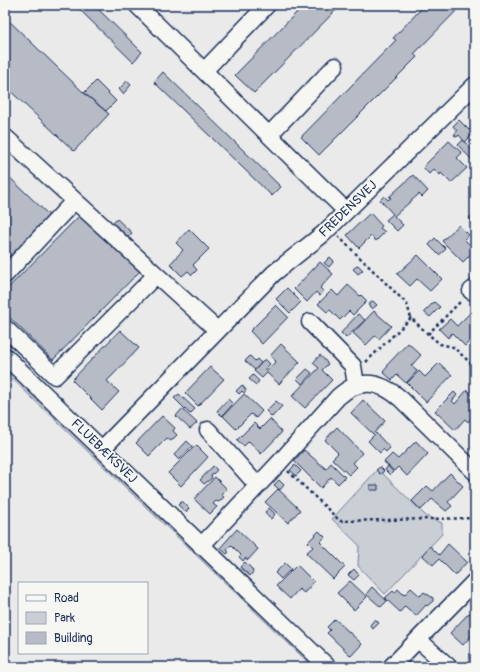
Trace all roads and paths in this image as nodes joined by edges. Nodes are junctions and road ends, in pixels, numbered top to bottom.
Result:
1 (137, 5) edge
2 (268, 5) edge
3 (335, 66) dead end
4 (204, 71) junction
5 (475, 85) edge
6 (268, 135) junction
7 (5, 137) edge
8 (74, 201) junction
9 (346, 211) junction
10 (329, 228) junction
11 (5, 275) edge
12 (156, 275) junction
13 (473, 289) edge
14 (411, 318) junction
15 (310, 322) dead end
16 (5, 328) edge
17 (217, 330) junction
18 (428, 334) junction
19 (5, 356) edge
20 (353, 366) junction
21 (475, 367) edge
22 (356, 385) junction
23 (208, 430) dead end
24 (102, 449) junction
25 (279, 463) junction
26 (475, 472) edge
27 (258, 485) junction
28 (475, 518) edge
29 (202, 546) junction
30 (475, 581) edge
31 (419, 639) junction
32 (328, 667) edge
33 (391, 667) edge
34 (449, 667) edge

1 - 4 street
2 - 4 street
3 - 6 street
4 - 6 street
5 - 9 street, FREDENSVEJ
6 - 9 street
7 - 8 street
8 - 11 street
8 - 12 street
9 - 10 street, FREDENSVEJ
10 - 14 path
10 - 17 street, FREDENSVEJ
12 - 16 street
12 - 17 street
13 - 18 path
14 - 18 path
14 - 20 path
15 - 20 street
17 - 24 street, FREDENSVEJ
18 - 21 path
19 - 24 street, FLUEBÆKSVEJ
20 - 22 street
22 - 25 street
22 - 26 street
23 - 27 street
24 - 29 street, FLUEBÆKSVEJ
25 - 27 street
25 - 28 path
27 - 29 street
29 - 32 street, FLUEBÆKSVEJ
30 - 31 street
31 - 33 street
31 - 34 street

